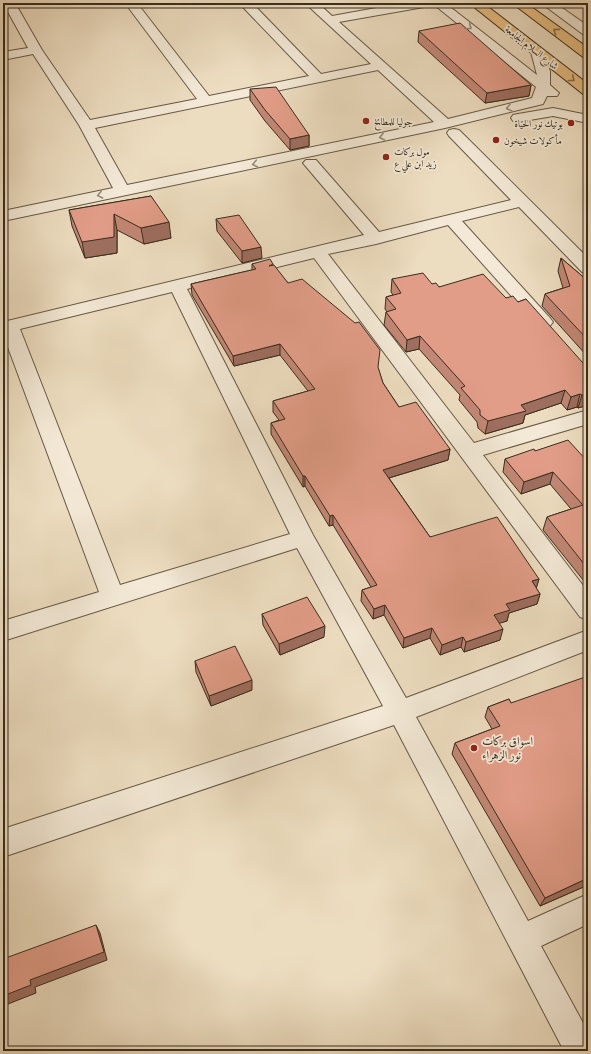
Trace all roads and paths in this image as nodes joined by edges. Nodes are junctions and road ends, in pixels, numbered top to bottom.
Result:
1 (9, 3) edge
2 (245, 3) edge
3 (311, 3) edge
4 (424, 3) edge
5 (438, 3) edge
6 (475, 3) edge
7 (518, 3) edge
8 (547, 3) edge
9 (136, 4) edge
10 (330, 20) junction
11 (588, 32) edge
12 (36, 50) junction
13 (538, 52) junction
14 (588, 54) edge
15 (3, 56) edge
16 (379, 66) junction
17 (318, 78) junction
18 (544, 86) junction
19 (588, 91) edge
20 (205, 100) junction
21 (538, 101) junction
22 (553, 112) junction
23 (585, 118) edge
24 (86, 125) junction
25 (450, 129) junction
26 (311, 163) junction
27 (122, 190) junction
28 (522, 202) junction
29 (3, 216) edge
30 (452, 220) junction
31 (3, 228) edge
32 (376, 239) junction
33 (318, 252) junction
34 (588, 268) edge
35 (178, 286) junction
36 (6, 328) edge
37 (557, 336) edge
38 (588, 417) edge
39 (469, 452) junction
40 (304, 538) junction
41 (113, 598) junction
42 (588, 610) edge
43 (3, 631) edge
44 (588, 640) edge
45 (400, 712) junction
46 (3, 843) edge
47 (588, 909) edge
48 (522, 939) junction
49 (581, 1051) edge

1 - 12 street
2 - 17 street
3 - 10 street
4 - 10 street
5 -> 18 street
6 - 13 main road, شارع السلام الجامعة
14 -> 7 main road
8 - 11 street
9 - 20 street
10 - 16 street
12 - 15 street
12 - 24 street
13 - 18 street
13 -> 19 main road, شارع السلام الجامعة
16 - 17 street
16 - 25 street
17 - 20 street
18 - 21 street
18 - 23 street
20 - 24 street
21 - 22 street
21 -> 25 street
22 - 23 street
22 - 25 street
24 - 27 street
25 - 26 street
25 -> 27 street
25 - 28 street
26 - 31 street
26 - 32 street
27 -> 29 street
28 - 30 street
28 - 34 street
30 - 32 street
30 - 37 street
32 - 33 street
33 - 35 street
33 - 39 street
35 - 36 street
35 - 40 street
36 - 41 street
38 - 39 street
39 - 42 street
40 - 41 street
40 - 45 street
41 - 43 street
44 - 45 street
45 - 46 street
45 - 48 street
47 - 48 street
48 - 49 street

